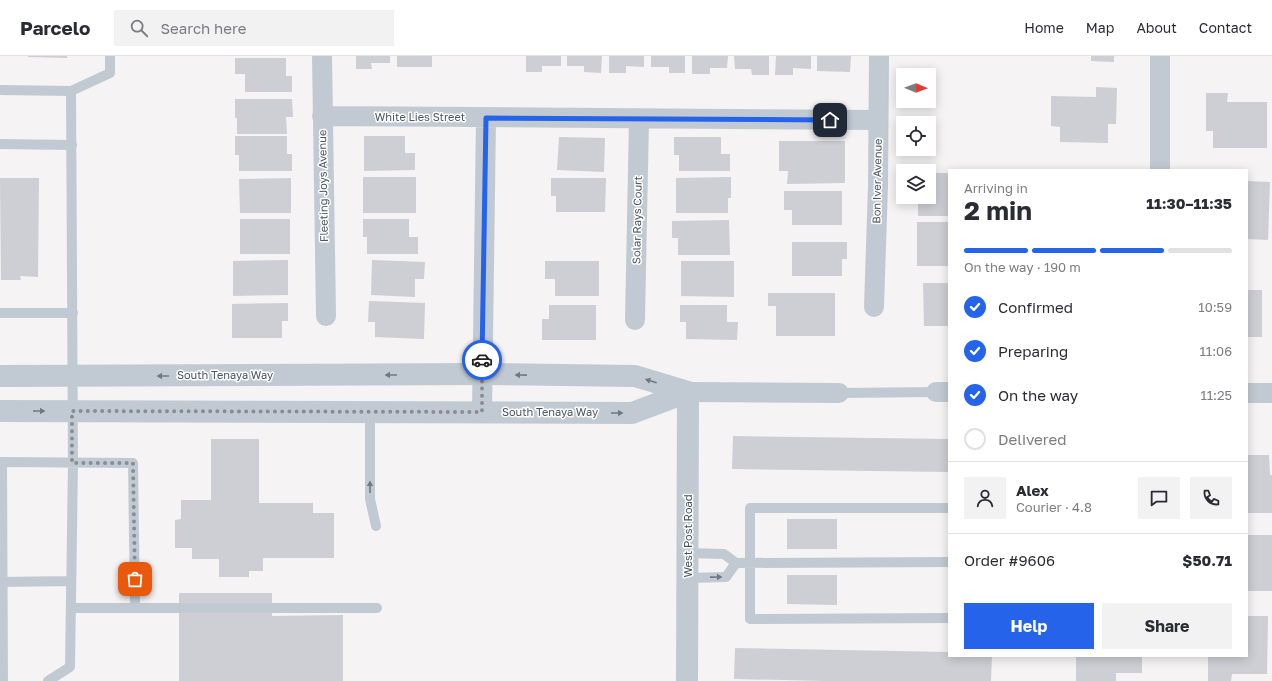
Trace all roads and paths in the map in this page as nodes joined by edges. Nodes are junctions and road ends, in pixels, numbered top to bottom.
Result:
1 (110, 56) edge
2 (322, 56) edge
3 (878, 56) edge
4 (1160, 56) edge
5 (0, 90) edge
6 (71, 90) junction
7 (322, 116) junction
8 (486, 118) junction
9 (639, 119) junction
10 (878, 120) junction
11 (0, 144) edge
12 (72, 145) junction
13 (1160, 169) edge
14 (874, 307) dead end
15 (0, 313) edge
16 (73, 313) junction
17 (326, 316) dead end
18 (635, 320) dead end
19 (482, 374) junction
20 (0, 376) edge
21 (72, 376) junction
22 (688, 392) junction
23 (942, 392) edge
24 (839, 393) joint
25 (1248, 393) edge
26 (1272, 393) edge
27 (0, 411) edge
28 (72, 411) junction
29 (370, 411) junction
30 (482, 412) junction
31 (1, 462) edge
32 (72, 463) junction
33 (948, 508) edge
34 (376, 526) dead end
35 (688, 553) junction
36 (948, 562) edge
37 (736, 563) junction
38 (749, 564) junction
39 (688, 578) junction
40 (71, 581) junction
41 (1, 582) edge
42 (71, 608) junction
43 (135, 608) junction
44 (377, 608) dead end
45 (948, 618) edge
46 (3, 681) edge
47 (48, 681) edge
48 (687, 681) edge

1 - 6 lane
2 - 7 street, Fleeting Joys Avenue
3 - 10 street, Bon Iver Avenue
4 - 13 street
5 - 6 lane
6 - 12 lane
7 - 8 street, White Lies Street
7 - 17 street, Fleeting Joys Avenue
8 - 9 street, White Lies Street
8 - 19 street
9 - 10 street, White Lies Street
9 - 18 street, Solar Rays Court
10 - 14 street, Bon Iver Avenue
11 - 12 lane
12 - 16 lane
15 - 16 lane
16 - 21 lane
19 -> 21 street, South Tenaya Way
22 -> 19 street, South Tenaya Way
19 - 30 street
20 - 21 street, South Tenaya Way
21 - 28 lane
22 - 24 street, South Tenaya Way
30 -> 22 street, South Tenaya Way
22 - 35 street, West Post Road
23 - 24 lane
25 - 26 street
27 -> 28 street, South Tenaya Way
28 - 29 street, South Tenaya Way
28 - 32 lane
29 - 30 street, South Tenaya Way
34 -> 29 lane
31 - 32 lane
31 - 41 lane
32 - 40 lane
32 - 43 lane
33 - 38 lane
35 - 37 lane
35 - 39 street, West Post Road
36 - 38 lane
37 - 38 lane
39 -> 37 lane
38 - 45 lane
39 - 48 street, West Post Road
40 - 41 lane
40 - 42 lane
41 - 46 lane
42 - 43 lane
42 - 47 lane
43 - 44 lane

